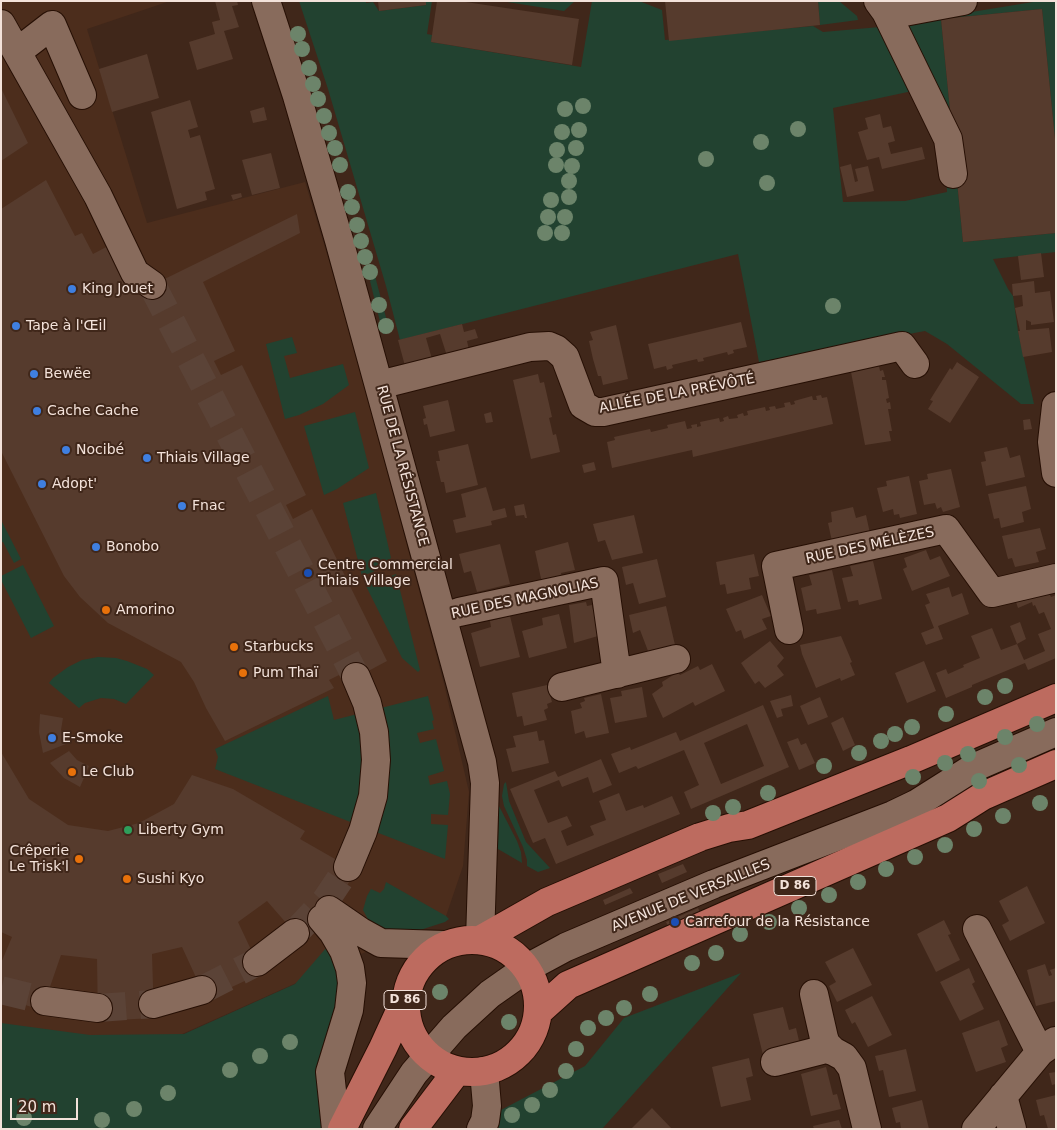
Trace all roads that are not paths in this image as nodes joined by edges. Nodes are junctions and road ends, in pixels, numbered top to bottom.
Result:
1 (266, 1) edge
2 (963, 1) edge
3 (882, 6) edge
4 (53, 13) edge
5 (1, 24) edge
6 (17, 52) junction
7 (82, 95) dead end
8 (953, 174) dead end
9 (152, 285) tunnel mouth
10 (915, 364) dead end
11 (379, 384) junction
12 (1056, 406) edge
13 (1056, 474) edge
14 (1056, 578) edge
15 (443, 617) junction
16 (789, 630) dead end
17 (676, 659) dead end
18 (617, 674) junction
19 (356, 677) tunnel mouth
20 (562, 687) dead end
21 (1056, 698) edge
22 (1056, 732) edge
23 (1056, 764) edge
24 (348, 866) tunnel mouth
25 (978, 929) dead end
26 (295, 933) tunnel mouth
27 (480, 940) junction
28 (444, 945) junction
29 (257, 962) tunnel mouth
30 (527, 968) junction
31 (202, 990) tunnel mouth
32 (814, 994) dead end
33 (405, 1000) junction
34 (45, 1001) tunnel mouth
35 (153, 1004) tunnel mouth
36 (98, 1008) tunnel mouth
37 (538, 1012) junction
38 (1048, 1046) edge
39 (833, 1050) junction
40 (428, 1056) junction
41 (774, 1062) dead end
42 (457, 1071) junction
43 (484, 1071) junction
44 (1004, 1096) junction
45 (336, 1129) edge
46 (342, 1129) edge
47 (377, 1129) edge
48 (413, 1129) edge
49 (481, 1129) edge
50 (867, 1129) edge
51 (976, 1129) edge
52 (1012, 1129) edge

1 - 11 street, RUE DE LA RÉSISTANCE
2 - 3 street
3 - 8 street
4 - 6 street
4 - 7 street
5 - 6 street
6 - 9 street
10 - 11 street, ALLÉE DE LA PRÉVÔTÉ
11 - 15 street, RUE DE LA RÉSISTANCE
12 - 13 street
14 - 16 street, RUE DES MÉLÈZES
15 - 18 street, RUE DES MAGNOLIAS
15 - 27 street, RUE DE LA RÉSISTANCE
17 - 18 street
18 - 20 street
19 - 24 street
21 - 27 main road, D 86
22 - 30 street, AVENUE DE VERSAILLES
23 - 37 main road, D 86
25 - 38 street
26 - 29 street
27 - 28 main road, D 86
27 - 30 main road, D 86
28 - 33 main road, D 86
28 - 45 street
30 - 37 main road, D 86
30 - 40 street, AVENUE DE VERSAILLES
31 - 35 street
32 - 39 street
33 - 40 main road, D 86
33 - 46 main road, D 86
34 - 36 street
37 - 43 main road, D 86
38 - 44 street
39 - 41 street
39 - 50 street
40 - 42 main road, D 86
40 - 47 street, AVENUE DE VERSAILLES
42 - 43 main road, D 86
42 - 48 main road
43 - 49 street
44 - 51 street
44 - 52 street

